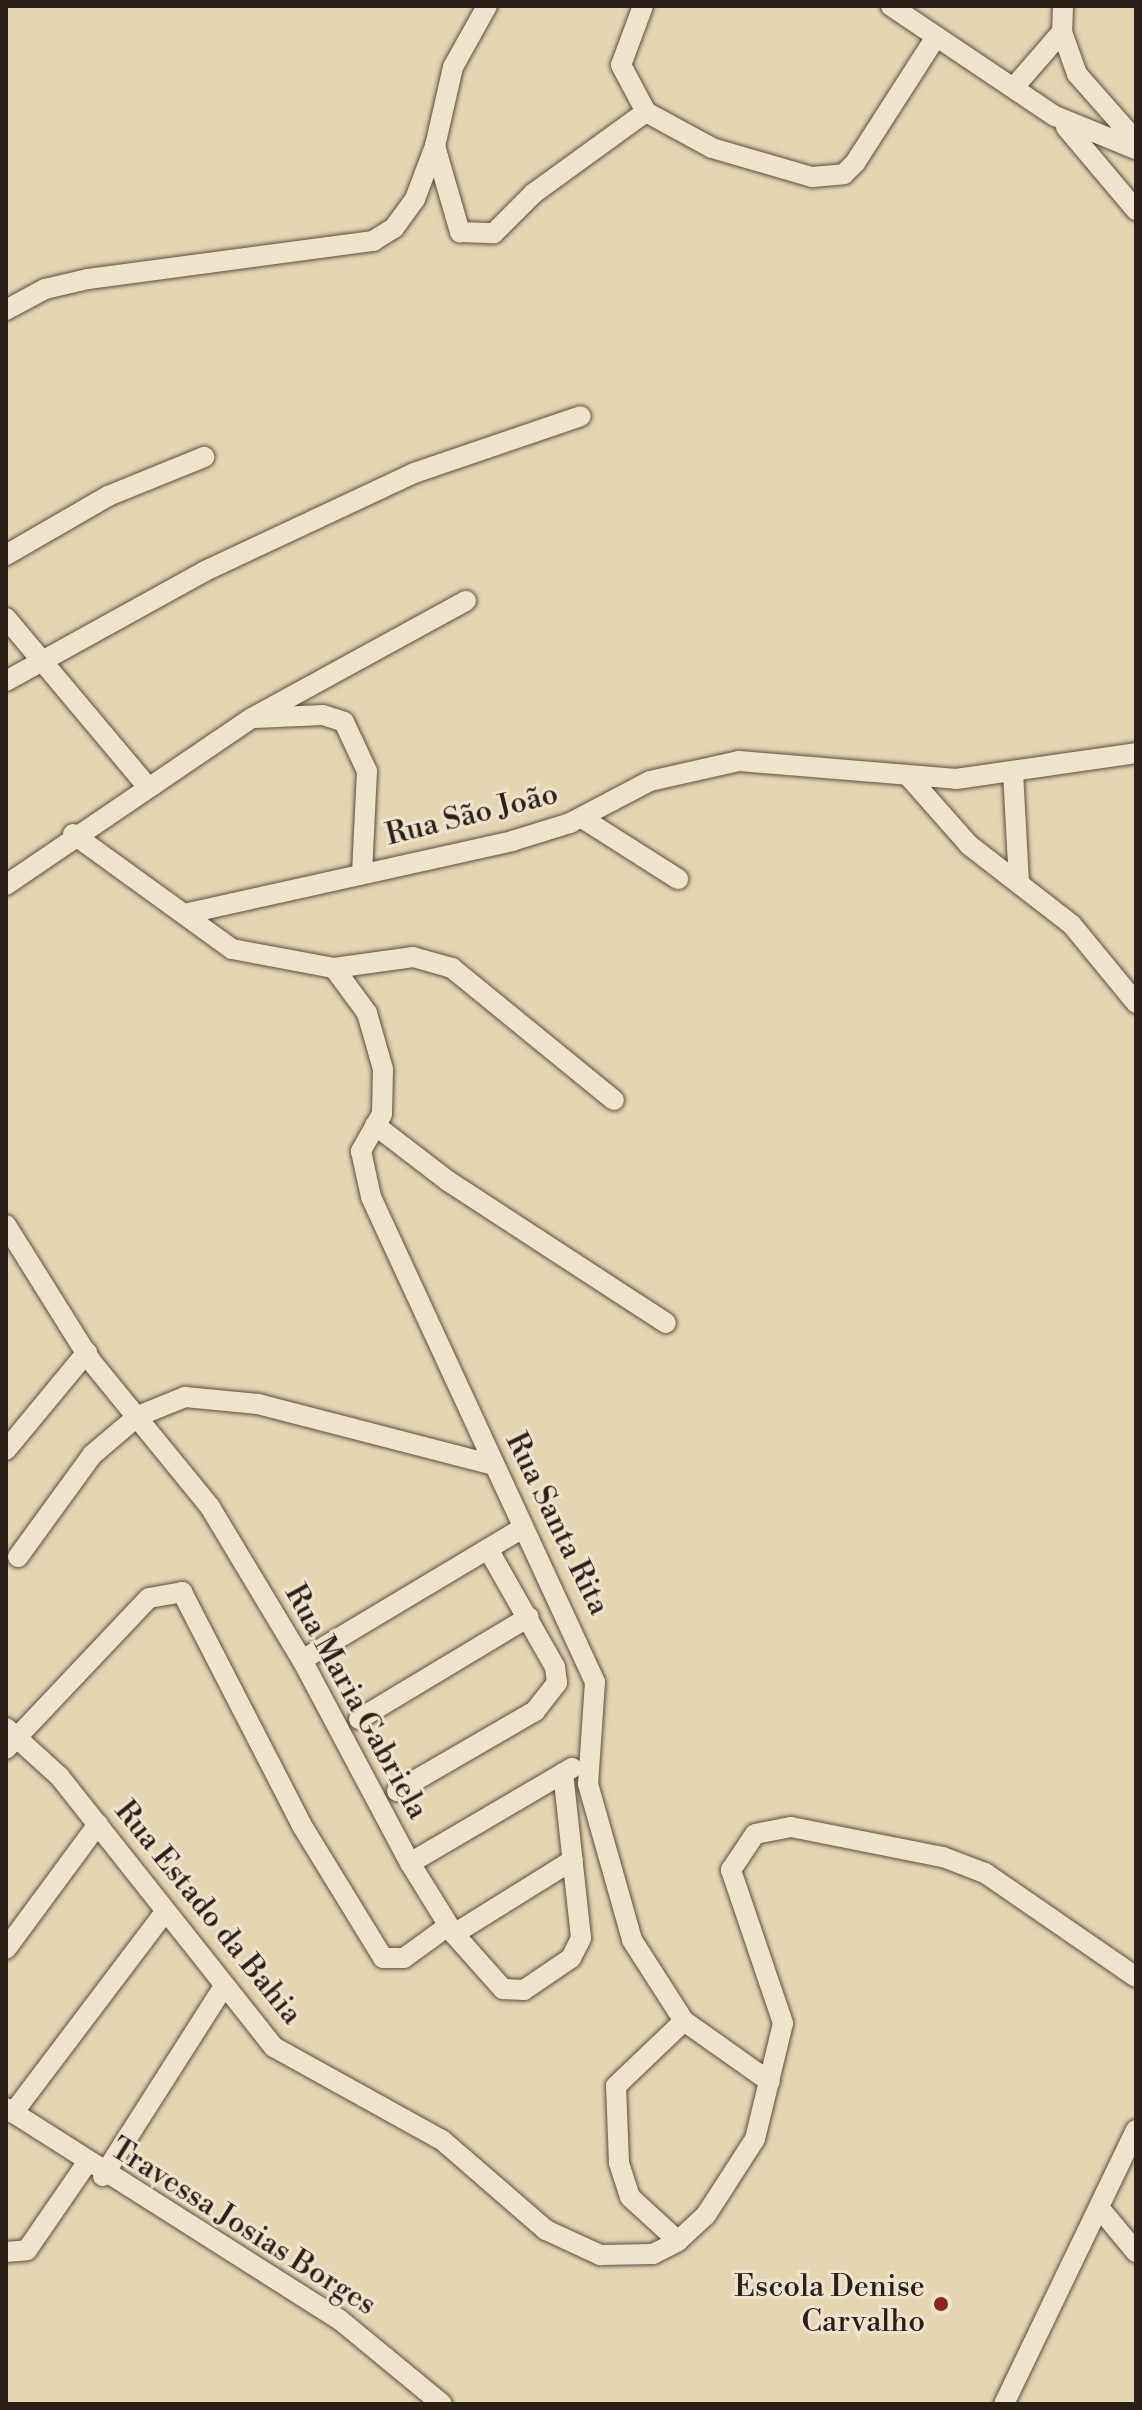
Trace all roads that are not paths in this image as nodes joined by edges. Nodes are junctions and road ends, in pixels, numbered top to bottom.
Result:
1 (487, 6) edge
2 (643, 6) edge
3 (891, 6) edge
4 (1063, 6) edge
5 (1062, 32) junction
6 (936, 37) junction
7 (1015, 86) junction
8 (646, 112) junction
9 (1055, 116) junction
10 (1136, 141) edge
11 (435, 146) junction
12 (1136, 149) edge
13 (1136, 210) edge
14 (6, 310) edge
15 (581, 416) dead end
16 (204, 457) dead end
17 (6, 555) edge
18 (466, 601) dead end
19 (6, 618) edge
20 (36, 660) junction
21 (6, 681) edge
22 (252, 718) junction
23 (1136, 753) edge
24 (1013, 772) junction
25 (910, 778) junction
26 (147, 786) junction
27 (582, 818) junction
28 (73, 834) junction
29 (362, 873) junction
30 (678, 879) dead end
31 (1019, 883) junction
32 (6, 885) edge
33 (184, 914) junction
34 (334, 968) junction
35 (1136, 1003) edge
36 (614, 1100) dead end
37 (375, 1125) junction
38 (6, 1225) edge
39 (666, 1323) dead end
40 (87, 1352) junction
41 (138, 1416) junction
42 (6, 1450) edge
43 (494, 1465) junction
44 (521, 1529) junction
45 (488, 1549) junction
46 (18, 1557) dead end
47 (529, 1617) junction
48 (302, 1660) junction
49 (359, 1719) dead end
50 (9, 1737) edge
51 (586, 1761) junction
52 (563, 1773) junction
53 (397, 1791) dead end
54 (98, 1824) junction
55 (573, 1860) junction
56 (410, 1863) junction
57 (164, 1913) junction
58 (451, 1930) junction
59 (6, 1949) edge
60 (1136, 1977) edge
61 (222, 1989) junction
62 (684, 2021) junction
63 (770, 2082) junction
64 (10, 2110) edge
65 (1136, 2130) edge
66 (95, 2170) junction
67 (1101, 2210) junction
68 (678, 2241) junction
69 (6, 2252) edge
70 (1136, 2252) edge
71 (442, 2404) edge
72 (1004, 2404) edge

1 - 11 street
2 - 8 street
3 - 6 street
4 - 5 street
5 - 7 street
5 - 10 street
6 - 7 street
6 - 8 street
7 - 9 street
8 - 11 street
9 - 12 street
9 - 13 street
11 - 14 street
15 - 20 street
16 - 17 street
18 - 22 street
19 - 20 street
20 - 21 street
20 - 26 street
22 - 26 street
22 - 29 street
23 - 24 street, Rua São João
24 - 25 street, Rua São João
24 - 31 street
25 - 27 street, Rua São João
25 - 31 street
26 - 28 street
27 - 29 street, Rua São João
27 - 30 street
28 - 32 street
28 - 33 street
29 - 33 street, Rua São João
31 - 35 street
33 - 34 street
34 - 36 street
34 - 37 street, Rua Santa Rita
37 - 39 street
37 - 43 street, Rua Santa Rita
38 - 40 street, Rua Maria Gabriela
40 - 41 street, Rua Maria Gabriela
40 - 42 street
41 - 43 street
41 - 46 street
41 - 48 street, Rua Maria Gabriela
43 - 44 street, Rua Santa Rita
44 - 45 street
44 - 51 street, Rua Santa Rita
45 - 47 street
45 - 48 street
47 - 49 street
47 - 53 street
48 - 56 street, Rua Maria Gabriela
50 - 54 street, Rua Estado da Bahia
50 - 58 street
51 - 52 street
51 - 62 street, Rua Santa Rita
52 - 55 street, Rua Maria Gabriela
52 - 56 street
54 - 57 street, Rua Estado da Bahia
54 - 59 street
55 - 58 street
55 - 58 street, Rua Maria Gabriela
56 - 58 street, Rua Maria Gabriela
57 - 61 street, Rua Estado da Bahia
57 - 64 street
60 - 63 street
61 - 66 street
61 - 68 street, Rua Estado da Bahia
62 - 63 street, Rua Santa Rita
62 - 68 street
63 - 68 street
64 - 66 street, Travessa Josias Borges
65 - 67 street
66 - 69 street
66 - 71 street, Travessa Josias Borges
67 - 70 street
67 - 72 street

